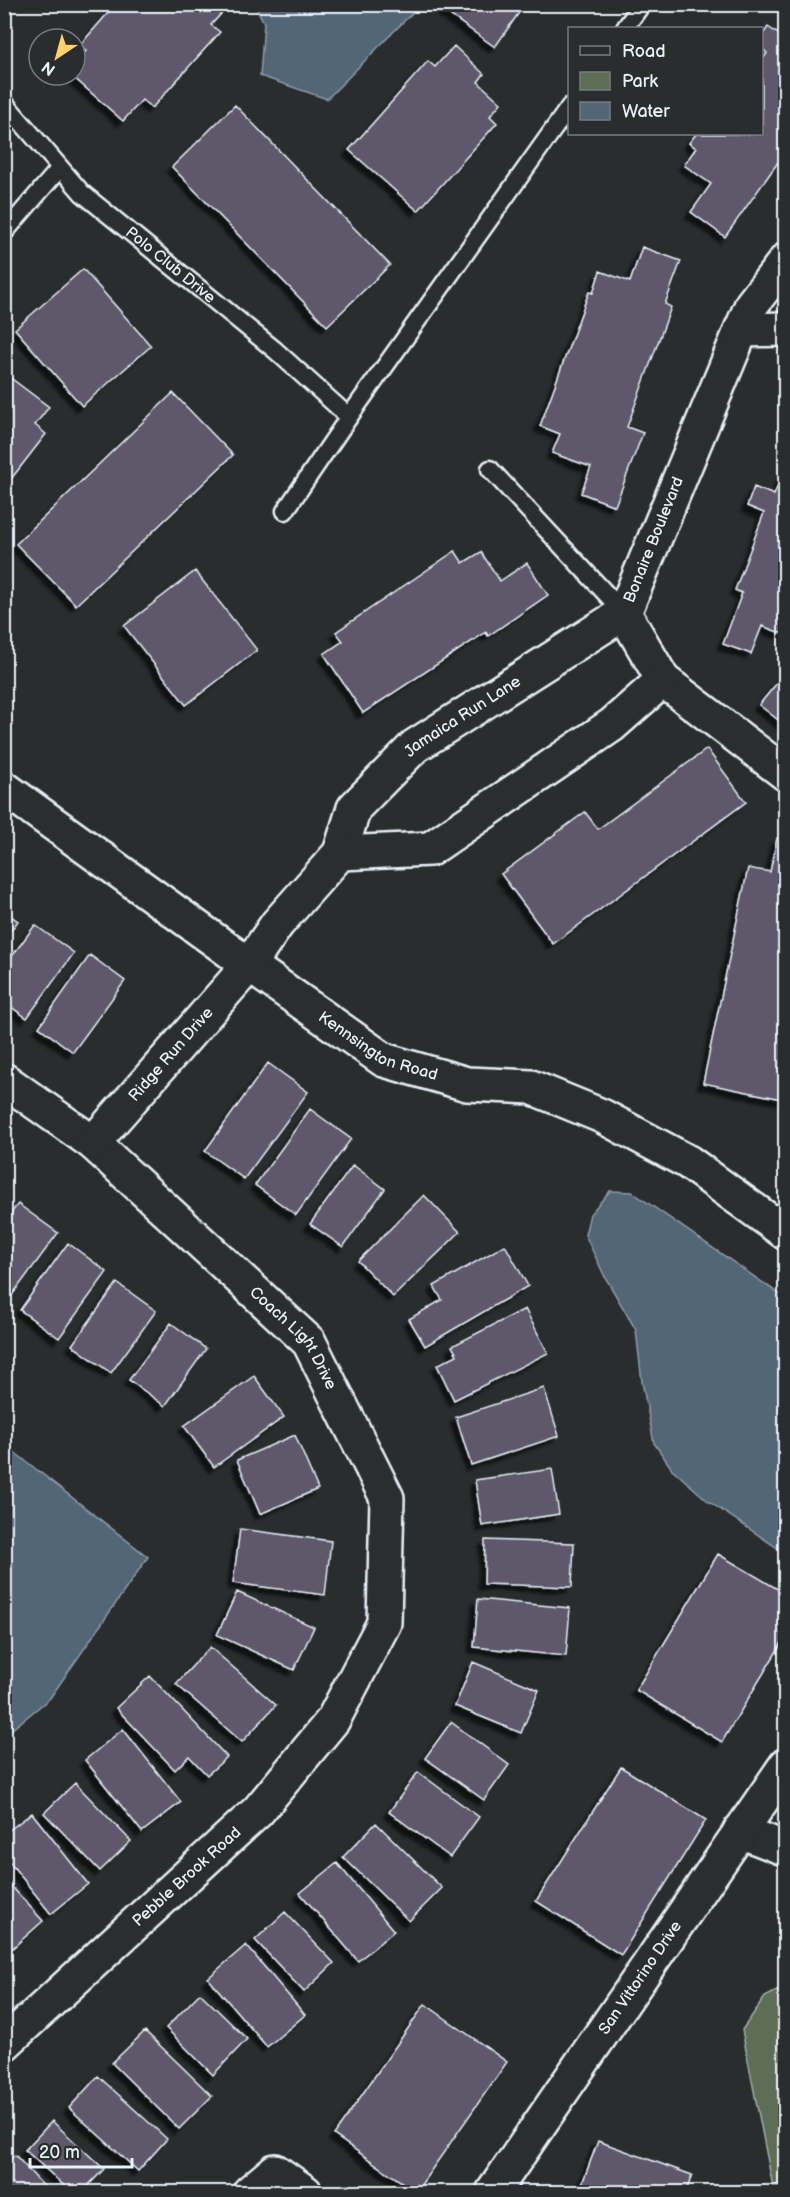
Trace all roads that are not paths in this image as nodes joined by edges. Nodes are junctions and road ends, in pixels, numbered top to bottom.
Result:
1 (642, 4) edge
2 (626, 27) edge
3 (4, 102) edge
4 (568, 109) edge
5 (60, 168) junction
6 (4, 233) edge
7 (786, 260) edge
8 (786, 329) edge
9 (741, 330) junction
10 (349, 417) junction
11 (490, 469) dead end
12 (285, 511) dead end
13 (624, 613) junction
14 (663, 680) junction
15 (786, 774) edge
16 (4, 788) edge
17 (340, 854) junction
18 (249, 965) junction
19 (4, 1080) edge
20 (93, 1143) junction
21 (786, 1233) edge
22 (348, 1691) joint
23 (786, 1765) edge
24 (740, 1831) junction
25 (786, 1849) edge
26 (4, 2044) edge
27 (250, 2193) edge
28 (305, 2193) edge
29 (493, 2193) edge

1 - 2 lane
3 - 5 lane, Polo Club Drive
4 - 10 lane
5 - 6 lane
5 - 10 lane, Polo Club Drive
7 - 9 street, Bonaire Boulevard
8 - 9 street
9 - 13 street, Bonaire Boulevard
10 - 12 lane
11 - 13 lane
13 - 14 street, Bonaire Boulevard
13 - 17 street, Jamaica Run Lane
14 - 15 street, Bonaire Boulevard
14 - 17 street
16 - 18 street, Kennsington Road
17 - 18 street, Jamaica Run Lane
18 - 20 street, Ridge Run Drive
18 - 21 street, Kennsington Road
19 - 20 street, Coach Light Drive
20 - 22 street, Coach Light Drive
22 - 26 street, Pebble Brook Road
23 - 24 street, San Vittorino Drive
24 - 25 street
24 - 29 street, San Vittorino Drive
27 - 28 street

